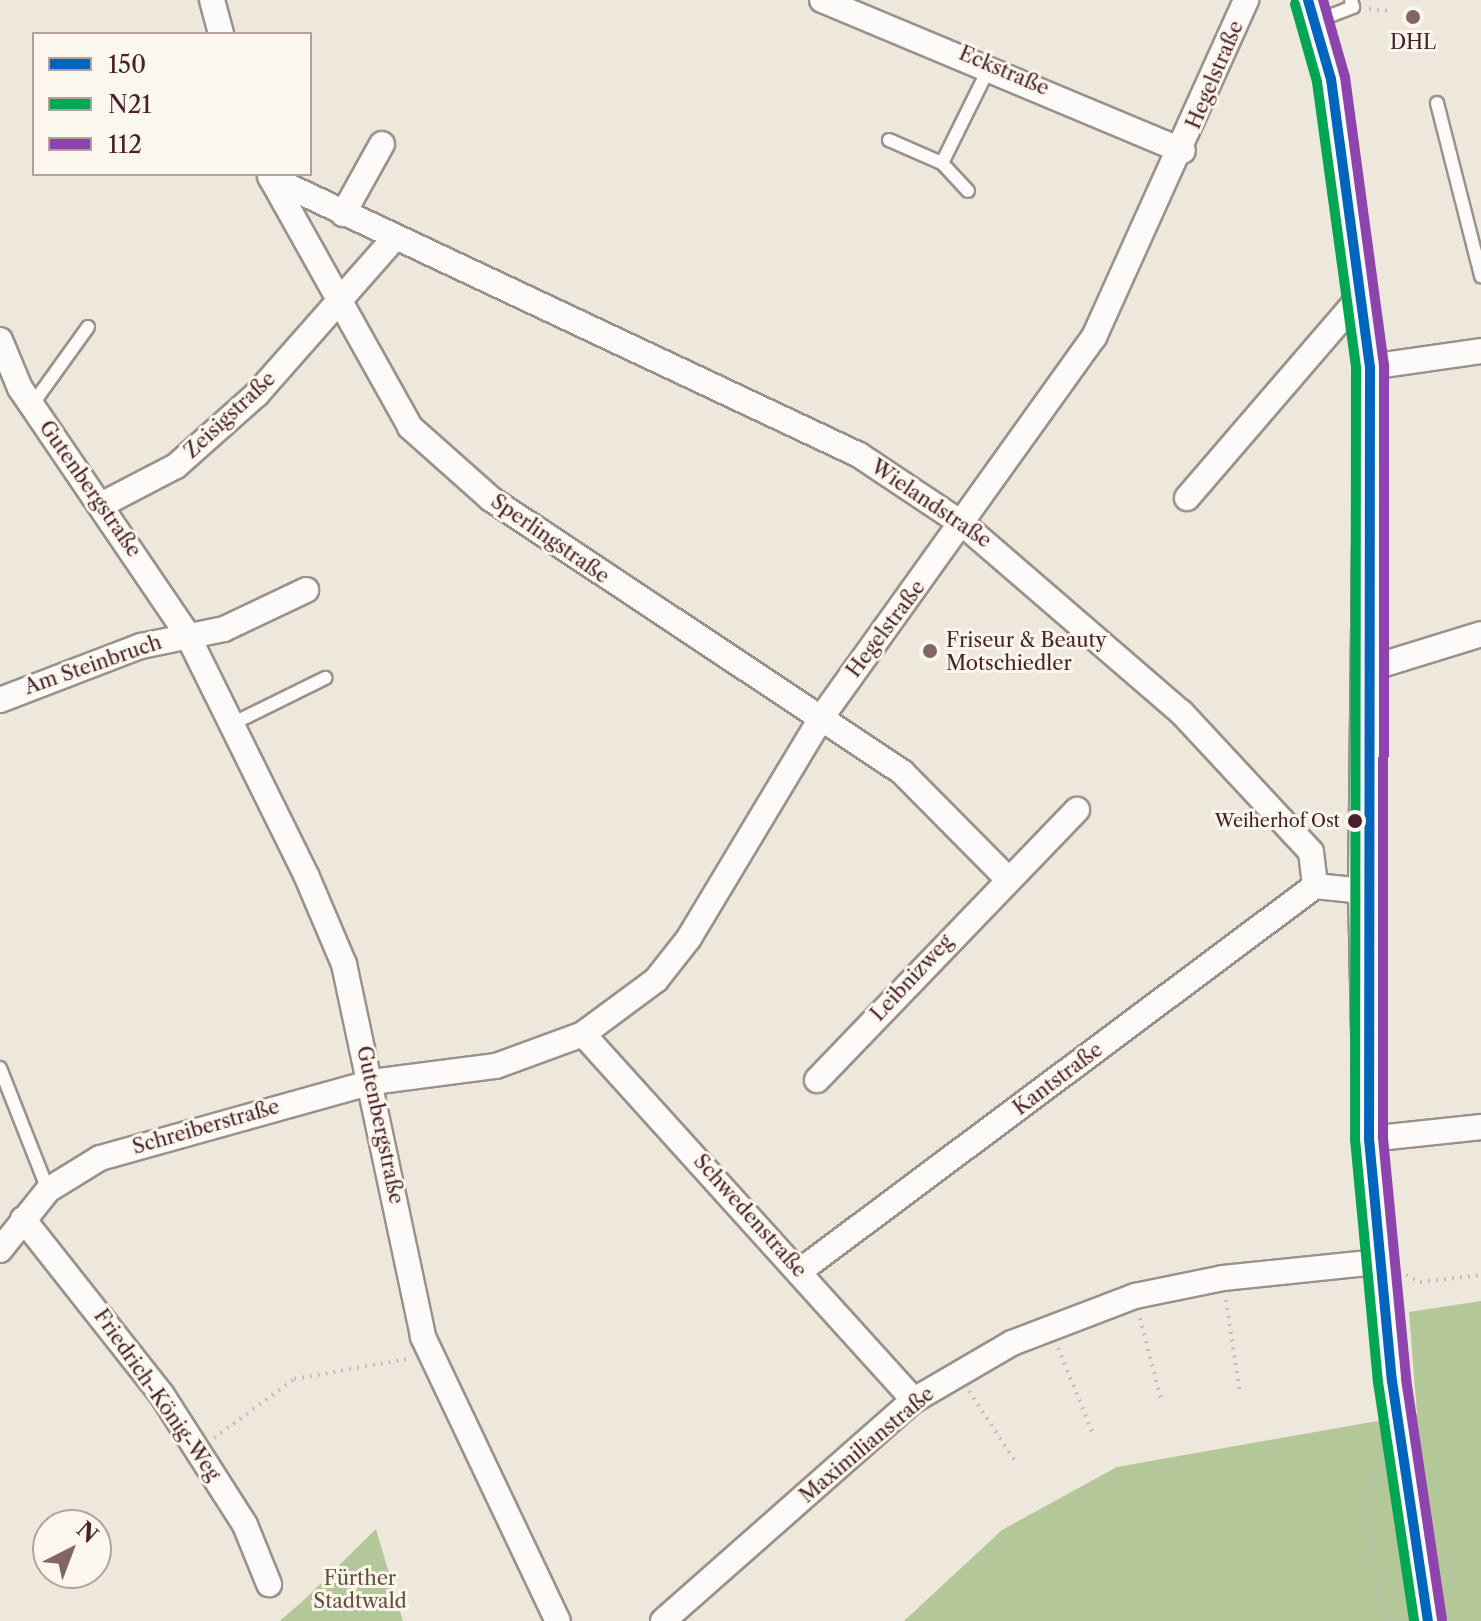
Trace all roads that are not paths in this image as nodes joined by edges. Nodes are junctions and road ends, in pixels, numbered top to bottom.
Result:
1 (212, 0) edge
2 (822, 0) edge
3 (1246, 0) edge
4 (1352, 4) edge
5 (1311, 11) edge
6 (220, 32) edge
7 (990, 66) junction
8 (1437, 103) dead end
9 (889, 140) dead end
10 (382, 144) dead end
11 (1183, 151) junction
12 (942, 163) junction
13 (270, 176) edge
14 (968, 191) dead end
15 (343, 214) junction
16 (392, 241) junction
17 (1481, 276) edge
18 (1360, 297) junction
19 (338, 301) junction
20 (88, 327) dead end
21 (0, 340) edge
22 (1481, 351) edge
23 (1370, 367) junction
24 (17, 398) edge
25 (1187, 498) dead end
26 (103, 504) junction
27 (964, 525) junction
28 (306, 590) dead end
29 (187, 634) junction
30 (1481, 634) edge
31 (1365, 670) junction
32 (325, 678) dead end
33 (0, 700) edge
34 (821, 718) junction
35 (234, 723) junction
36 (1077, 810) dead end
37 (1006, 877) junction
38 (1315, 886) junction
39 (1364, 891) junction
40 (583, 1034) junction
41 (0, 1068) edge
42 (817, 1080) dead end
43 (372, 1082) junction
44 (1481, 1127) edge
45 (1369, 1139) junction
46 (48, 1190) junction
47 (23, 1219) junction
48 (0, 1250) edge
49 (1379, 1262) junction
50 (800, 1271) junction
51 (914, 1400) junction
52 (269, 1584) dead end
53 (558, 1621) edge
54 (663, 1621) edge
55 (1428, 1621) edge

1 - 6 street
2 - 7 street, Eckstraße
3 - 11 street, Hegelstraße
4 - 5 lane
5 - 18 street
7 - 11 street, Eckstraße
7 - 12 lane
8 - 17 lane
9 - 12 lane
10 - 15 street
11 - 27 street, Hegelstraße
12 - 14 lane
13 - 15 street, Wielandstraße
13 - 19 street, Sperlingstraße
15 - 16 street, Wielandstraße
16 - 19 street, Zeisigstraße
16 - 27 street, Wielandstraße
18 - 23 street
18 - 25 street
19 - 26 street, Zeisigstraße
19 - 34 street, Sperlingstraße
20 - 24 lane
21 - 24 street, Gutenbergstraße
22 - 23 street
23 - 31 street
24 - 26 street, Gutenbergstraße
26 - 29 street, Gutenbergstraße
27 - 34 street, Hegelstraße
27 - 38 street, Wielandstraße
28 - 29 street
29 - 33 street, Am Steinbruch
29 - 35 street, Gutenbergstraße
30 - 31 street
31 - 39 street
32 - 35 lane
34 - 37 street
34 - 40 street, Hegelstraße
35 - 43 street, Gutenbergstraße
36 - 37 street, Leibnizweg
37 - 42 street, Leibnizweg
38 - 39 street
38 - 50 street, Kantstraße
39 - 45 street
40 - 43 street, Hegelstraße
40 - 50 street, Schwedenstraße
41 - 46 lane
43 - 46 street, Schreiberstraße
43 - 53 street, Gutenbergstraße
44 - 45 street
45 - 49 street
46 - 47 street, Schreiberstraße
47 - 48 street, Schreiberstraße
47 - 52 street, Friedrich-König-Weg
49 - 51 street, Maximilianstraße
49 - 55 street
50 - 51 street, Schwedenstraße
51 - 54 street, Maximilianstraße

